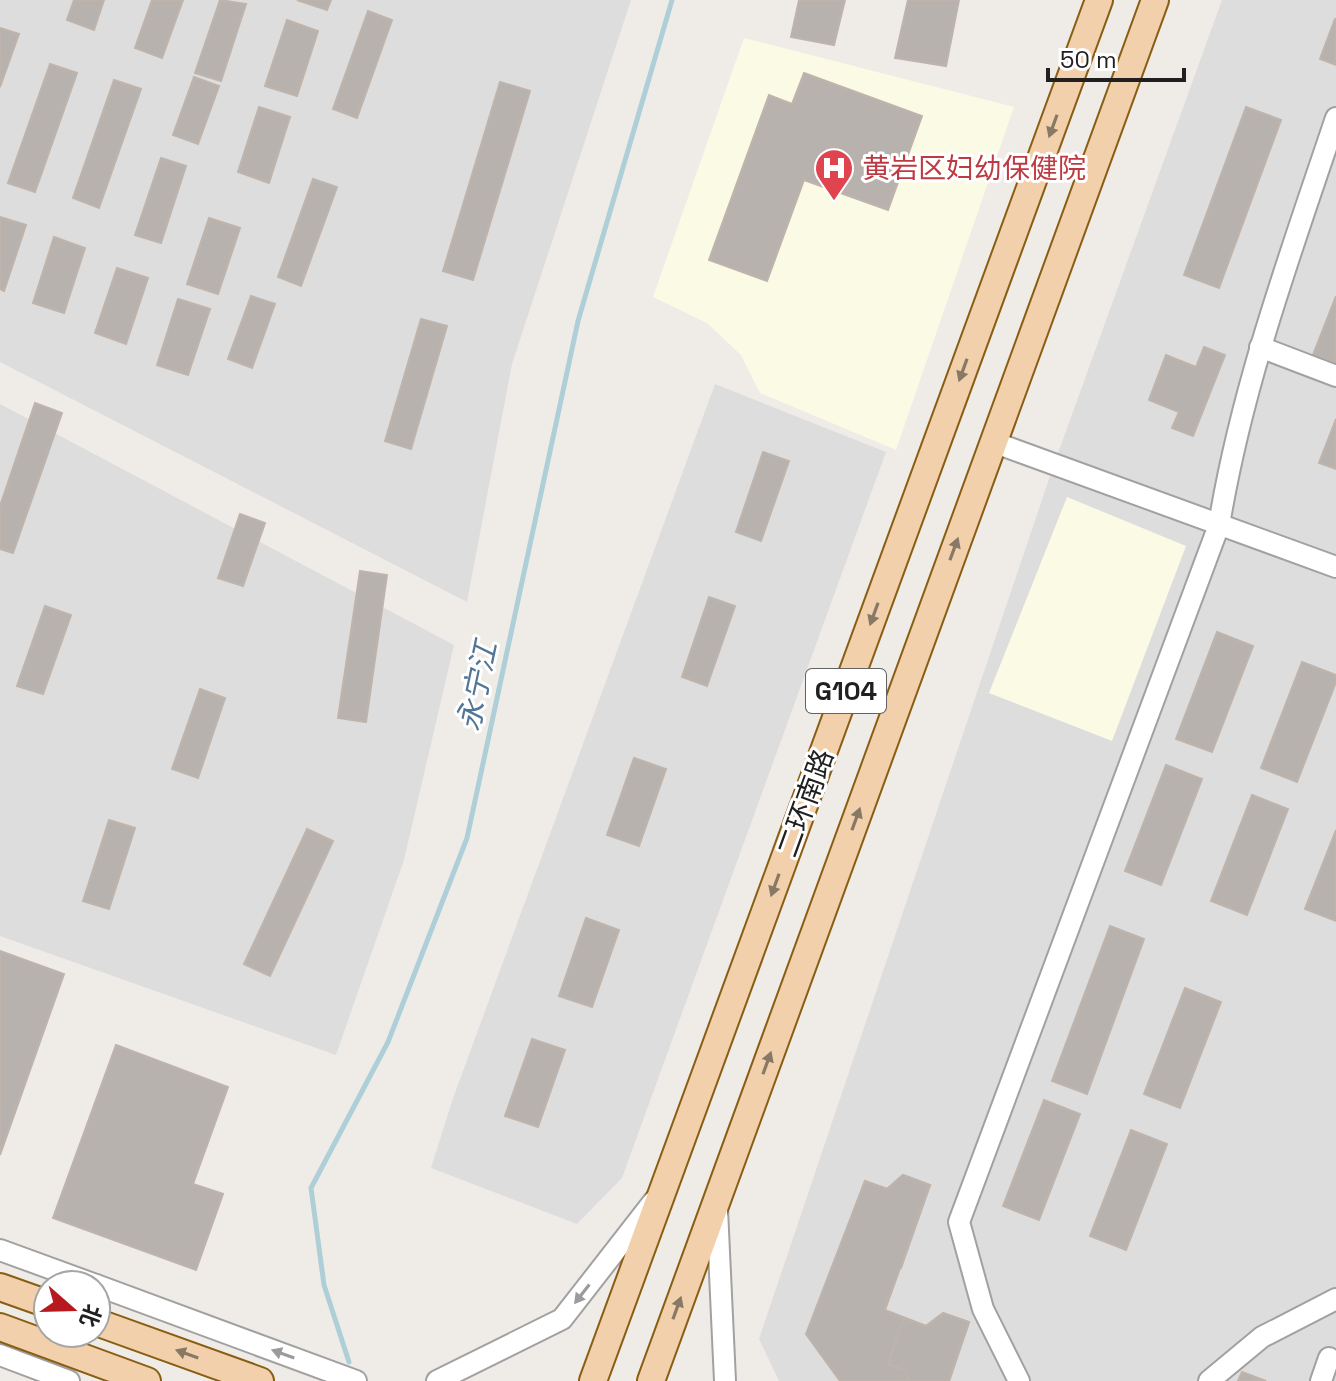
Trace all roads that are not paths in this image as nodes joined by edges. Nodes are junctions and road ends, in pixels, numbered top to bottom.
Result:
1 (1099, 0) edge
2 (1155, 0) edge
3 (1336, 118) edge
4 (1260, 347) junction
5 (1336, 376) edge
6 (993, 442) junction
7 (1219, 525) junction
8 (1336, 567) edge
9 (664, 1188) junction
10 (717, 1201) junction
11 (0, 1250) edge
12 (52, 1269) edge
13 (0, 1287) edge
14 (112, 1291) edge
15 (32, 1298) edge
16 (1336, 1299) edge
17 (0, 1327) edge
18 (112, 1328) edge
19 (0, 1355) edge
20 (1329, 1358) dead end
21 (69, 1381) edge
22 (147, 1381) edge
23 (260, 1381) edge
24 (356, 1381) edge
25 (437, 1381) edge
26 (593, 1381) edge
27 (651, 1381) edge
28 (725, 1381) edge
29 (1019, 1381) edge
30 (1209, 1381) edge
31 (1321, 1381) edge

1 -> 9 main road, 二环南路 / G104
2 - 6 main road, 二环南路 / G104
3 - 4 street
4 - 5 street
4 - 7 street
6 - 7 street
10 -> 6 main road, 二环南路 / G104
7 - 8 street
7 - 29 street
9 -> 25 street
9 - 26 main road, 二环南路 / G104
27 -> 10 main road, 二环南路 / G104
10 - 28 street
11 - 12 street
13 - 15 main road
24 -> 14 street
16 - 30 street
17 - 22 main road
23 -> 18 main road
19 - 21 street
20 - 31 street

